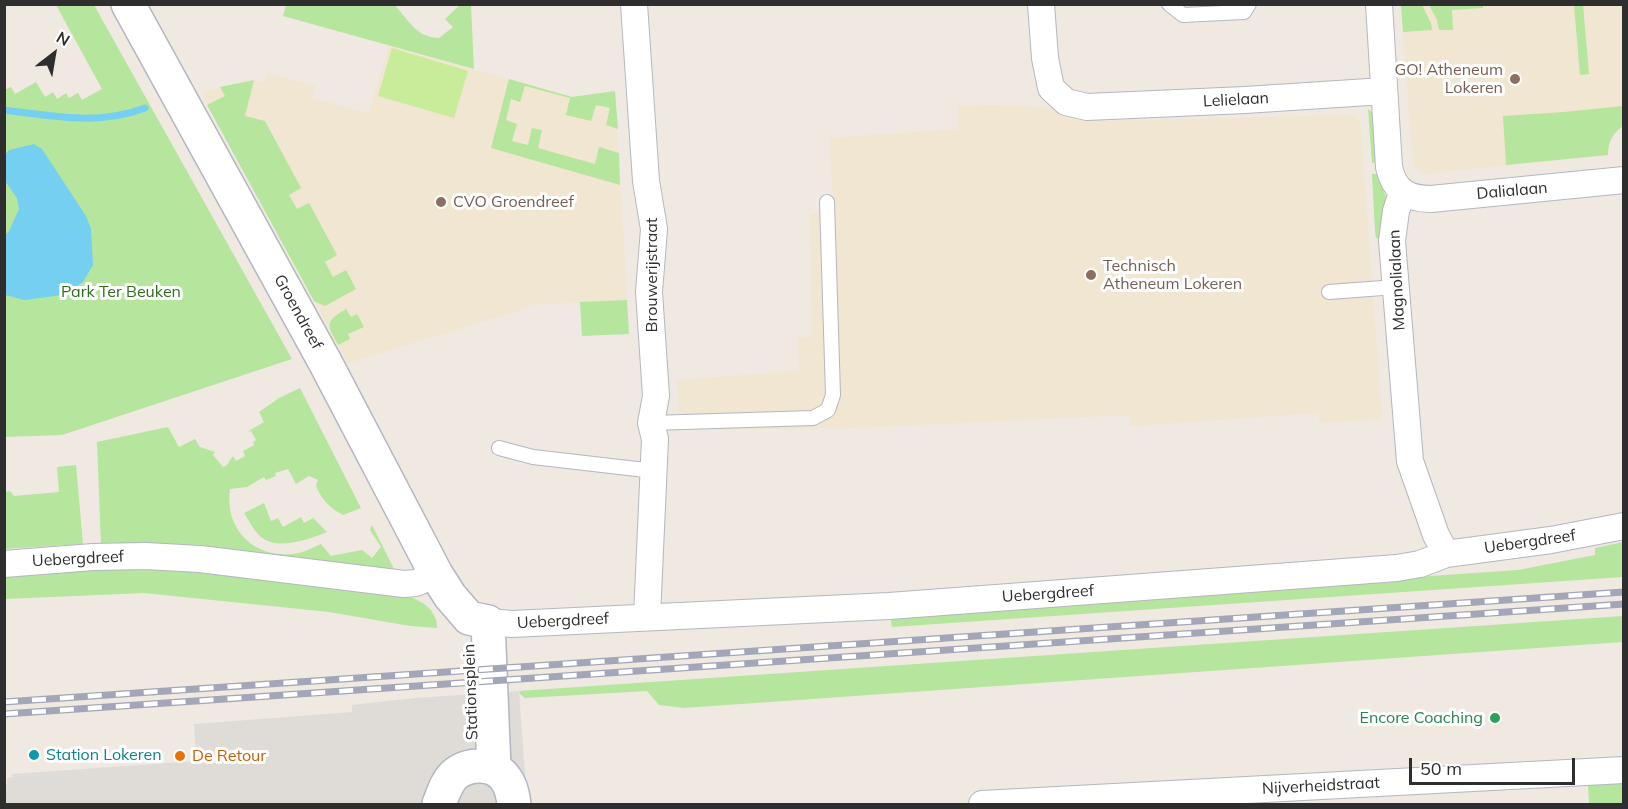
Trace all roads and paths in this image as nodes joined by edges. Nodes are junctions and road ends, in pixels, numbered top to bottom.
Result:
1 (128, 4) edge
2 (634, 4) edge
3 (1041, 4) edge
4 (1168, 4) edge
5 (1249, 4) edge
6 (1379, 4) edge
7 (1384, 91) junction
8 (1623, 180) edge
9 (1402, 193) junction
10 (827, 202) dead end
11 (1396, 287) junction
12 (1329, 292) dead end
13 (651, 423) junction
14 (500, 448) dead end
15 (654, 471) junction
16 (1623, 526) edge
17 (1446, 554) junction
18 (4, 564) edge
19 (436, 574) junction
20 (647, 617) junction
21 (479, 620) junction
22 (484, 767) junction
23 (1623, 770) edge
24 (1243, 797) edge
25 (1209, 798) edge
26 (439, 804) edge
27 (514, 804) edge
28 (982, 804) edge

1 - 19 street, Groendreef
2 - 13 street, Brouwerijstraat
3 - 7 street, Lelielaan
4 - 5 lane
6 - 7 street
7 - 9 street
8 - 9 street, Dalialaan
9 - 11 street, Magnolialaan
10 - 13 lane
11 - 12 lane
11 - 17 street, Magnolialaan
13 - 15 street, Brouwerijstraat
14 - 15 lane
15 - 20 street, Brouwerijstraat
16 - 17 street, Uebergdreef
17 - 20 street, Uebergdreef
18 - 19 street, Uebergdreef
19 - 21 street, Groendreef
20 - 21 street, Uebergdreef
21 - 22 street, Stationsplein
22 - 26 street
22 - 27 street
23 - 24 street, Nijverheidstraat
24 - 25 street, Nijverheidstraat
25 - 28 street, Nijverheidstraat

